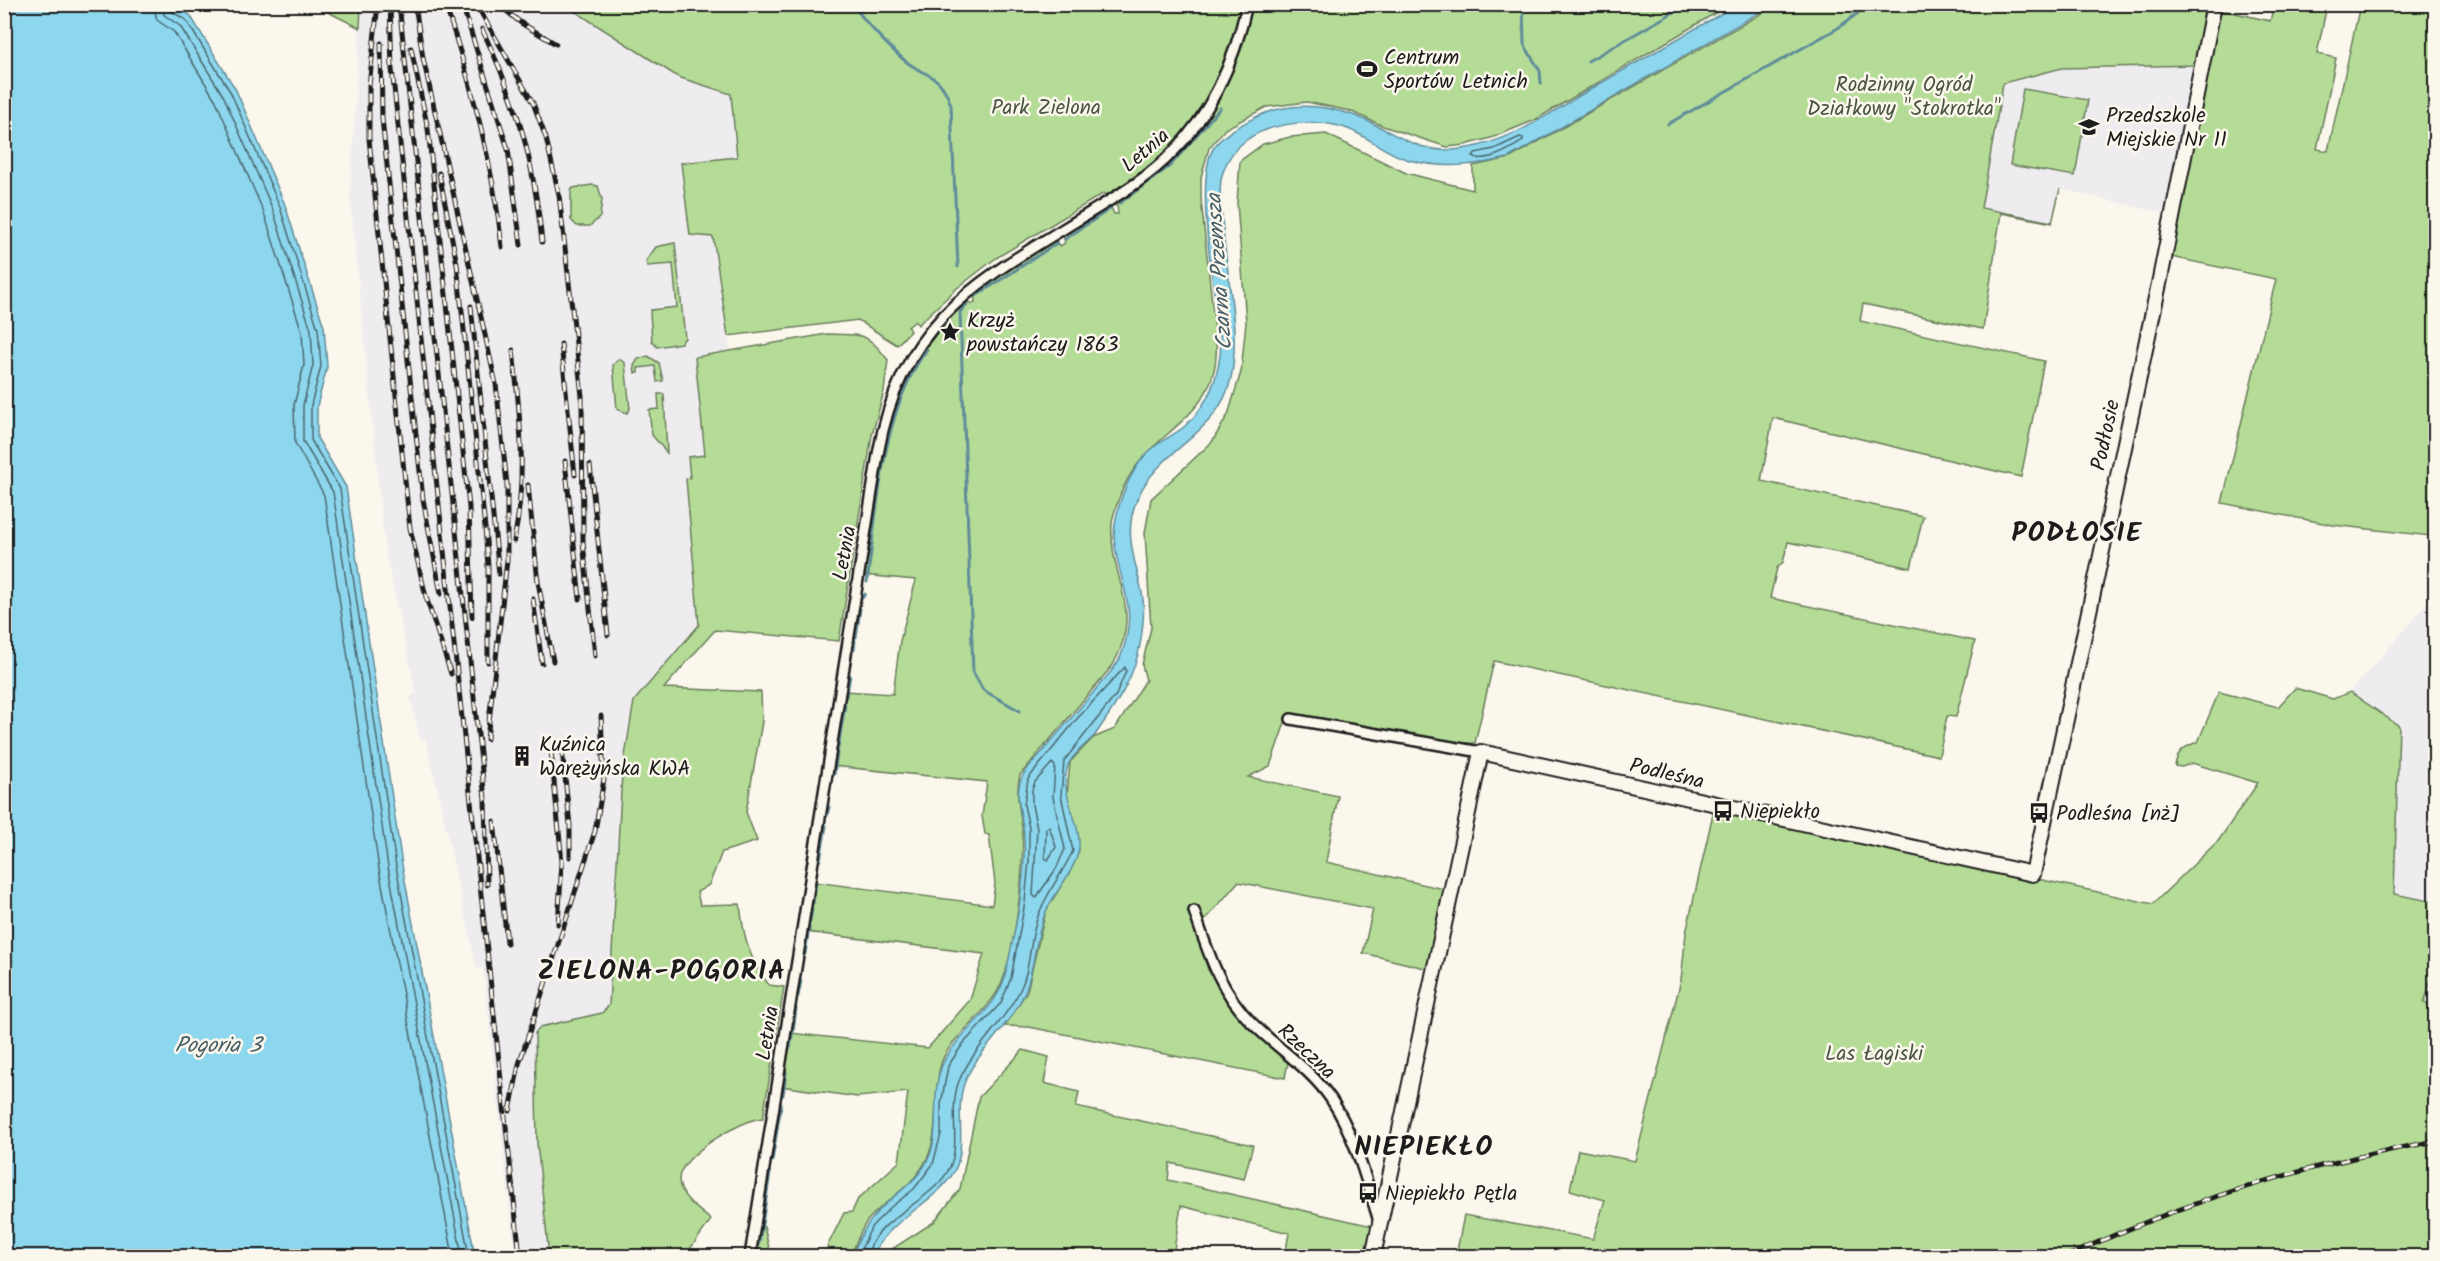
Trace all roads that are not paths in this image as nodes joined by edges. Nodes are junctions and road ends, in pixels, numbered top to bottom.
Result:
1 (1247, 4) edge
2 (2214, 4) edge
3 (1291, 719) dead end
4 (1481, 752) junction
5 (2034, 874) joint
6 (1194, 911) dead end
7 (1380, 1226) junction
8 (750, 1257) edge
9 (1374, 1257) edge

1 - 8 street, Letnia
2 - 5 street, Podłosie
3 - 4 street, Podleśna
4 - 5 street, Podleśna
4 - 7 street
6 - 7 street, Rzeczna
7 - 9 street

